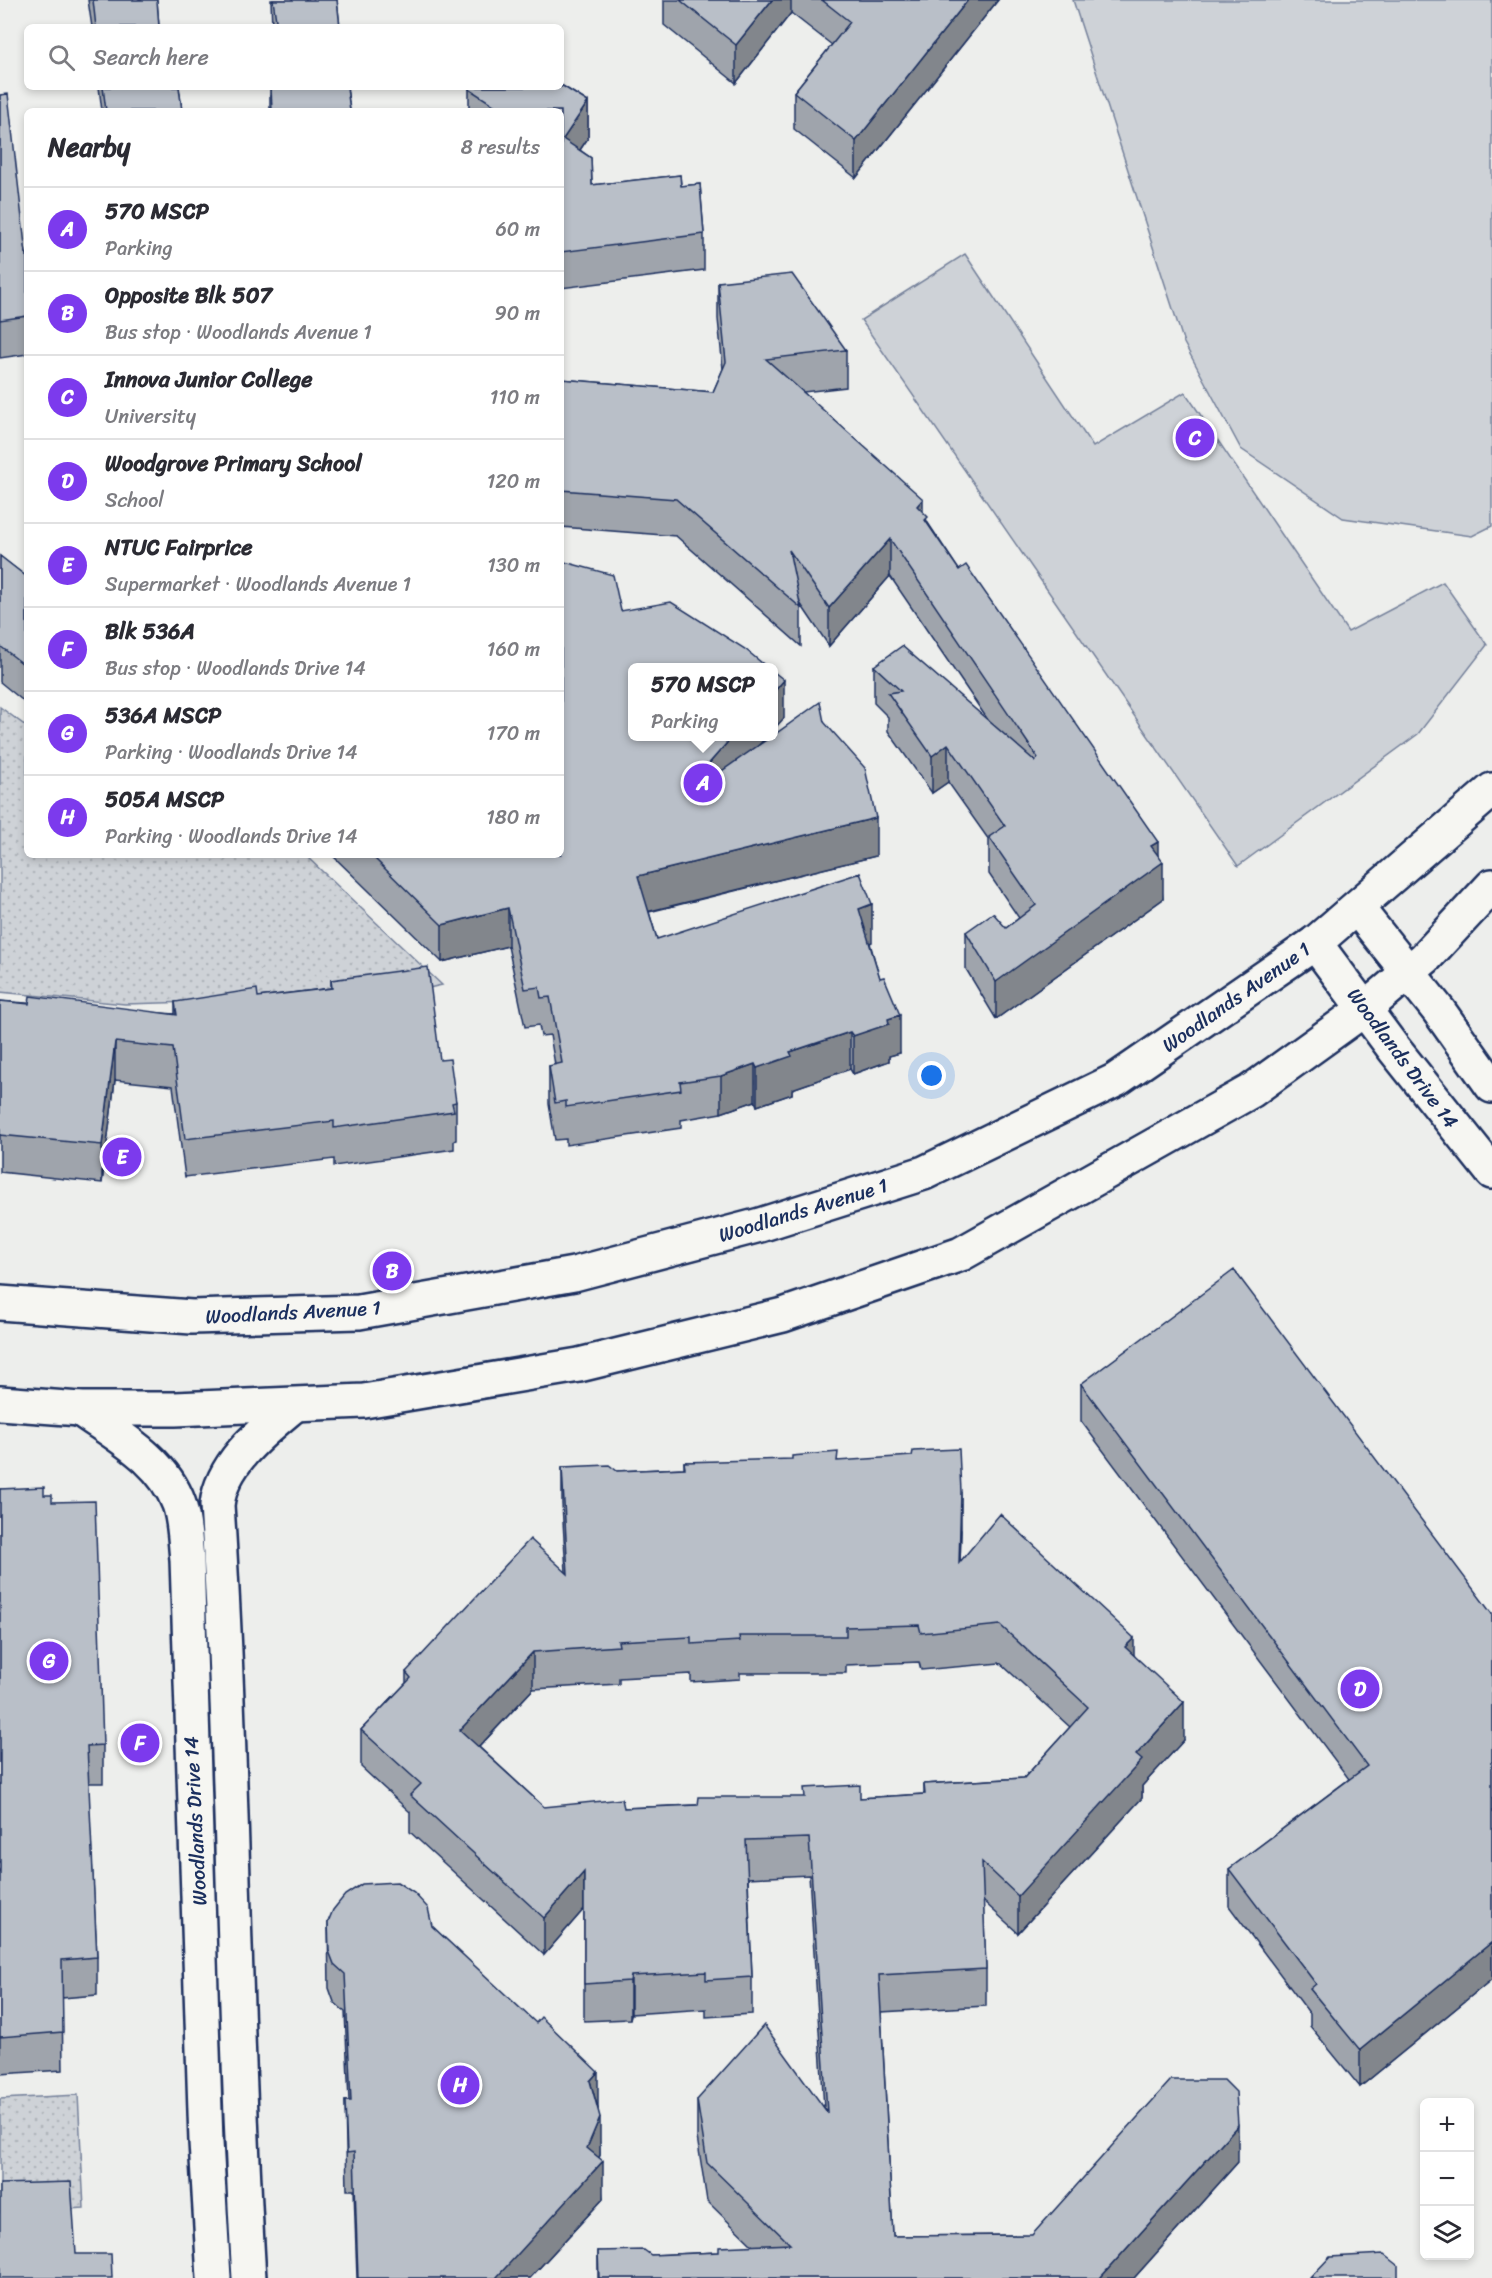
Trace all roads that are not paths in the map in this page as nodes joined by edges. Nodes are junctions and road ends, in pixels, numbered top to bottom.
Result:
1 (1492, 790) edge
2 (1492, 886) edge
3 (1357, 908) junction
4 (1315, 943) junction
5 (1408, 972) junction
6 (1366, 1008) junction
7 (1492, 1086) edge
8 (1492, 1172) edge
9 (0, 1304) edge
10 (0, 1403) edge
11 (294, 1406) junction
12 (80, 1409) junction
13 (214, 2278) edge
14 (249, 2278) edge

1 - 3 street, Woodlands Avenue 1
2 - 5 street
3 - 4 street, Woodlands Avenue 1
3 - 5 street
4 - 6 street, Woodlands Drive 14
4 - 9 street, Woodlands Avenue 1
5 - 6 street
5 - 7 street
6 - 8 street, Woodlands Drive 14
6 - 11 street
10 - 12 street
11 - 12 street
11 - 14 street, Woodlands Drive 14
12 - 13 street, Woodlands Drive 14

